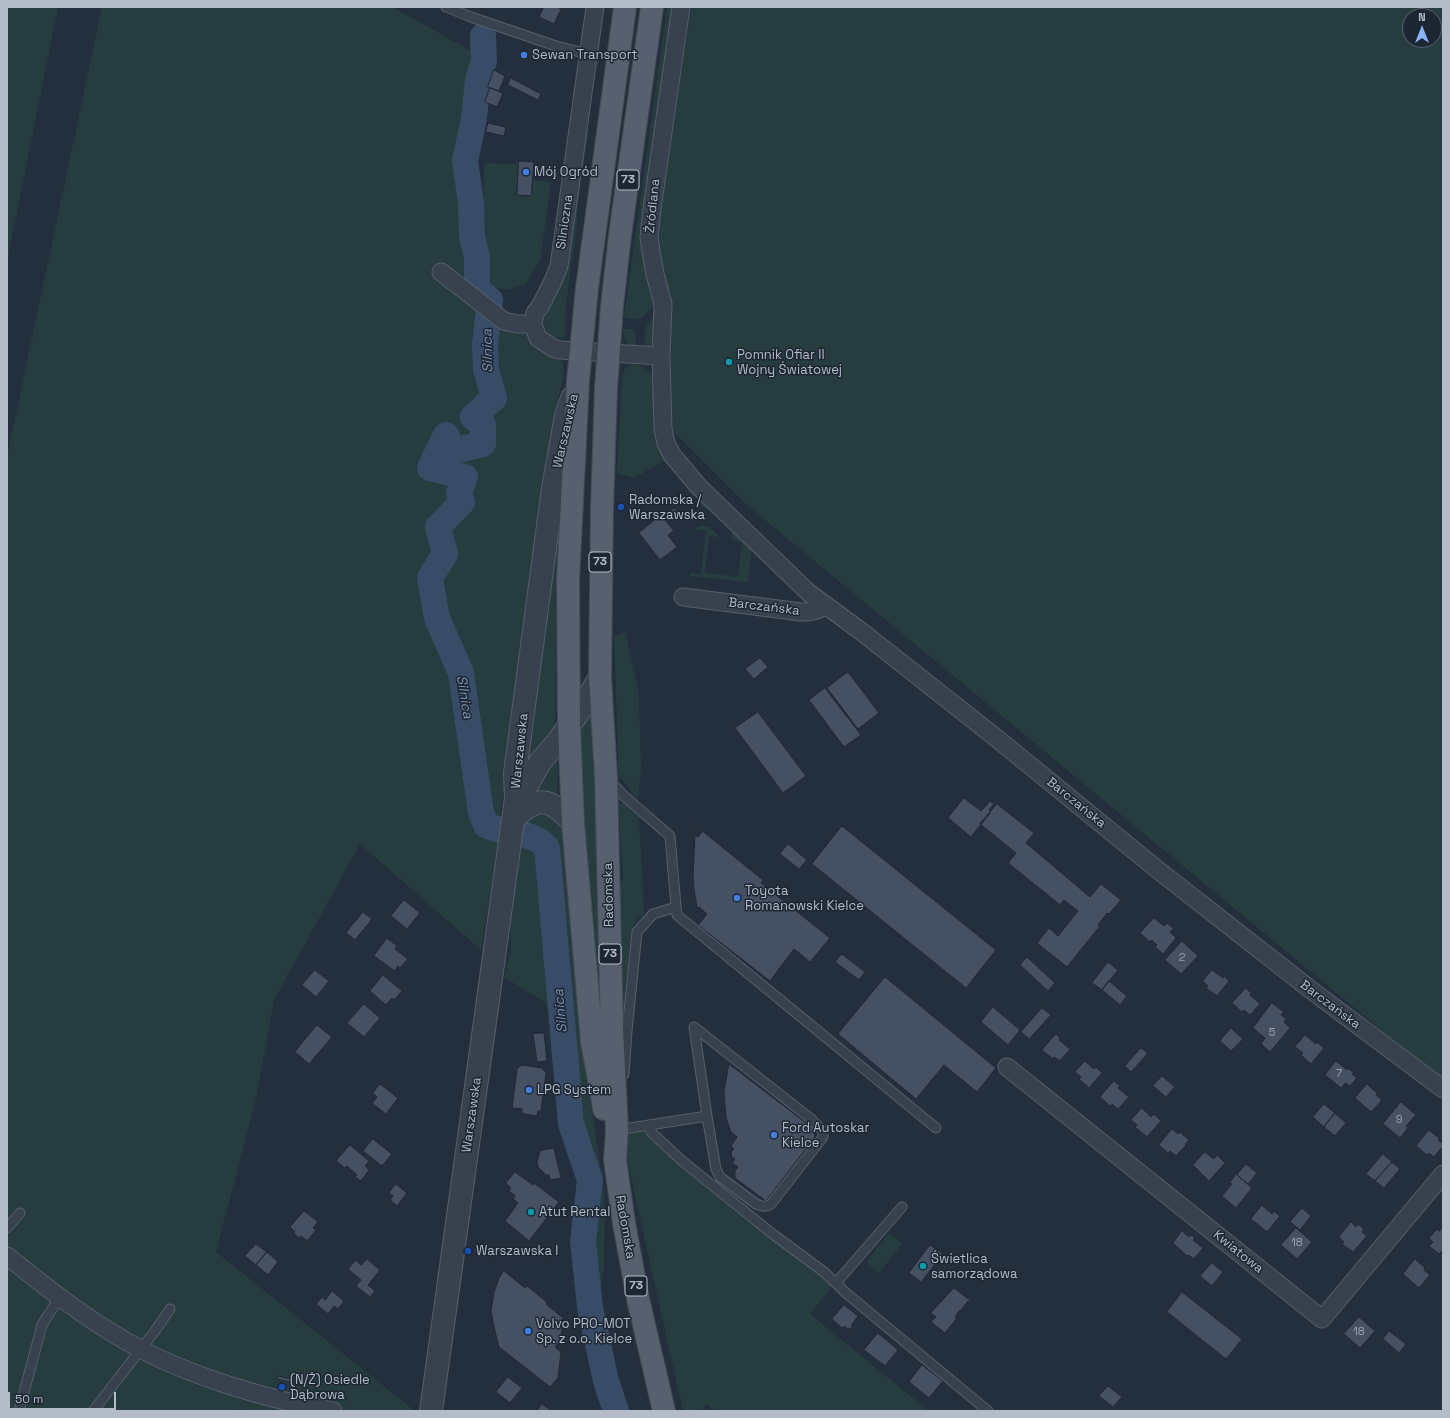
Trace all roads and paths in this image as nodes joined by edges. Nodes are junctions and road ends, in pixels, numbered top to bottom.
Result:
1 (446, 7) edge
2 (595, 7) edge
3 (626, 7) edge
4 (652, 7) edge
5 (681, 7) edge
6 (588, 54) junction
7 (441, 272) dead end
8 (533, 324) junction
9 (580, 352) junction
10 (609, 353) junction
11 (661, 356) junction
12 (578, 381) junction
13 (683, 597) dead end
14 (826, 605) junction
15 (600, 677) junction
16 (569, 726) junction
17 (606, 777) junction
18 (516, 798) junction
19 (513, 820) junction
20 (573, 823) junction
21 (676, 907) junction
22 (1007, 1067) dead end
23 (1443, 1090) edge
24 (707, 1116) junction
25 (650, 1125) junction
26 (617, 1126) junction
27 (936, 1128) dead end
28 (615, 1160) junction
29 (1443, 1174) edge
30 (902, 1207) dead end
31 (20, 1213) dead end
32 (7, 1228) edge
33 (7, 1256) edge
34 (836, 1283) junction
35 (59, 1298) junction
36 (170, 1309) dead end
37 (140, 1349) junction
38 (19, 1411) edge
39 (93, 1411) edge
40 (332, 1411) edge
41 (431, 1411) edge
42 (664, 1411) edge
43 (988, 1411) edge

1 - 6 lane
2 - 6 street, Silniczna
3 - 9 main road, 73
4 - 10 main road, 73
5 - 11 street, Źródlana
6 - 8 street, Silniczna
7 - 8 street
8 - 9 street
9 - 10 street
9 - 12 main road, 73
10 - 11 street
10 - 15 main road, Warszawska / 73
11 - 14 street, Źródlana
12 - 16 main road, Warszawska / 73
12 - 18 street, Warszawska
13 - 14 street, Barczańska
14 - 23 street, Barczańska
15 - 16 street, Warszawska
15 - 17 main road, Radomska / 73
16 - 18 street, Warszawska
16 - 20 main road, Warszawska / 73
17 - 21 lane
17 - 26 main road, Radomska / 73
18 - 19 street, Warszawska
19 - 20 street, Warszawska
19 - 41 street, Warszawska
20 - 28 main road, Radomska / 73
21 - 26 lane
21 - 27 lane
22 - 29 street, Kwiatowa
24 - 24 lane
24 - 25 lane
25 - 26 lane
25 - 34 lane
26 - 28 main road, Radomska / 73
28 - 42 main road, Radomska / 73
30 - 34 lane
31 - 32 lane
33 - 35 street
34 - 43 lane
35 - 37 street
35 - 38 lane
36 - 37 lane
37 - 39 lane
37 - 40 street

